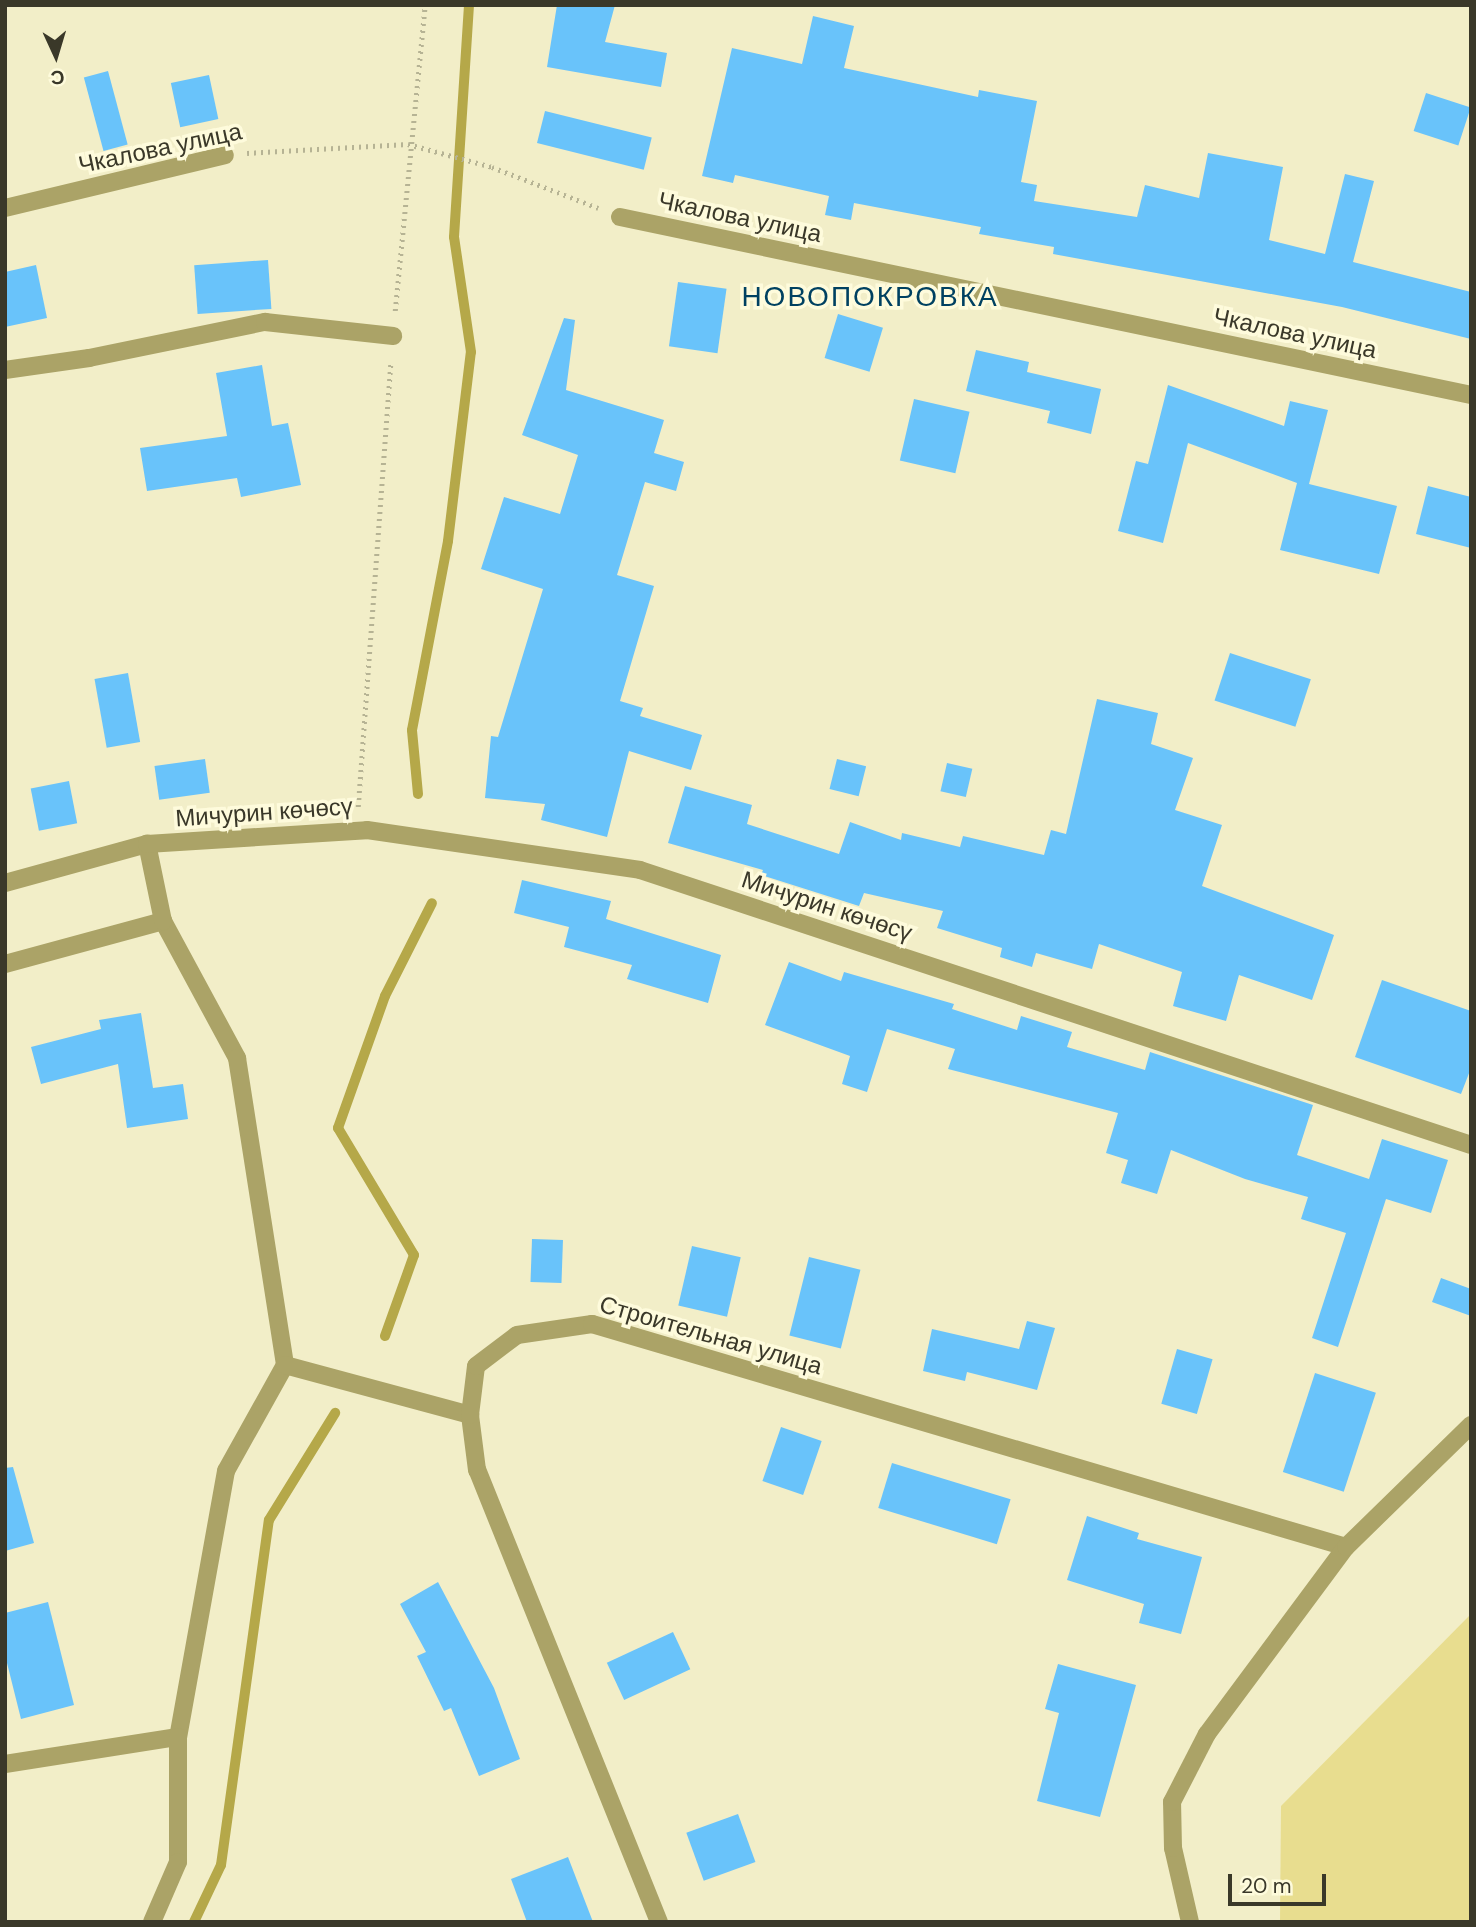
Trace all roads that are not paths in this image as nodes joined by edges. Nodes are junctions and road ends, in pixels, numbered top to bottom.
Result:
1 (225, 155) road end
2 (5, 208) edge
3 (620, 216) road end
4 (393, 336) road end
5 (5, 370) edge
6 (1471, 395) edge
7 (147, 844) junction
8 (5, 883) edge
9 (163, 921) junction
10 (5, 964) edge
11 (1471, 1144) edge
12 (285, 1365) junction
13 (470, 1415) junction
14 (1471, 1425) edge
15 (1346, 1547) junction
16 (178, 1737) junction
17 (5, 1764) edge
18 (152, 1922) edge
19 (659, 1922) edge
20 (1190, 1922) edge

1 - 2 street, Чкалова улица
3 - 6 street, Чкалова улица
4 - 5 street
7 - 8 street, Мичурин көчөсү
7 - 9 street, Мичурин көчөсү
7 - 11 street, Мичурин көчөсү
9 - 10 street
9 - 12 street, Мичурин көчөсү
12 - 13 street
12 - 16 street
13 - 15 street, Строительная улица
13 - 19 street, Строительная улица
14 - 15 street
15 - 20 street
16 - 17 street
16 - 18 street

